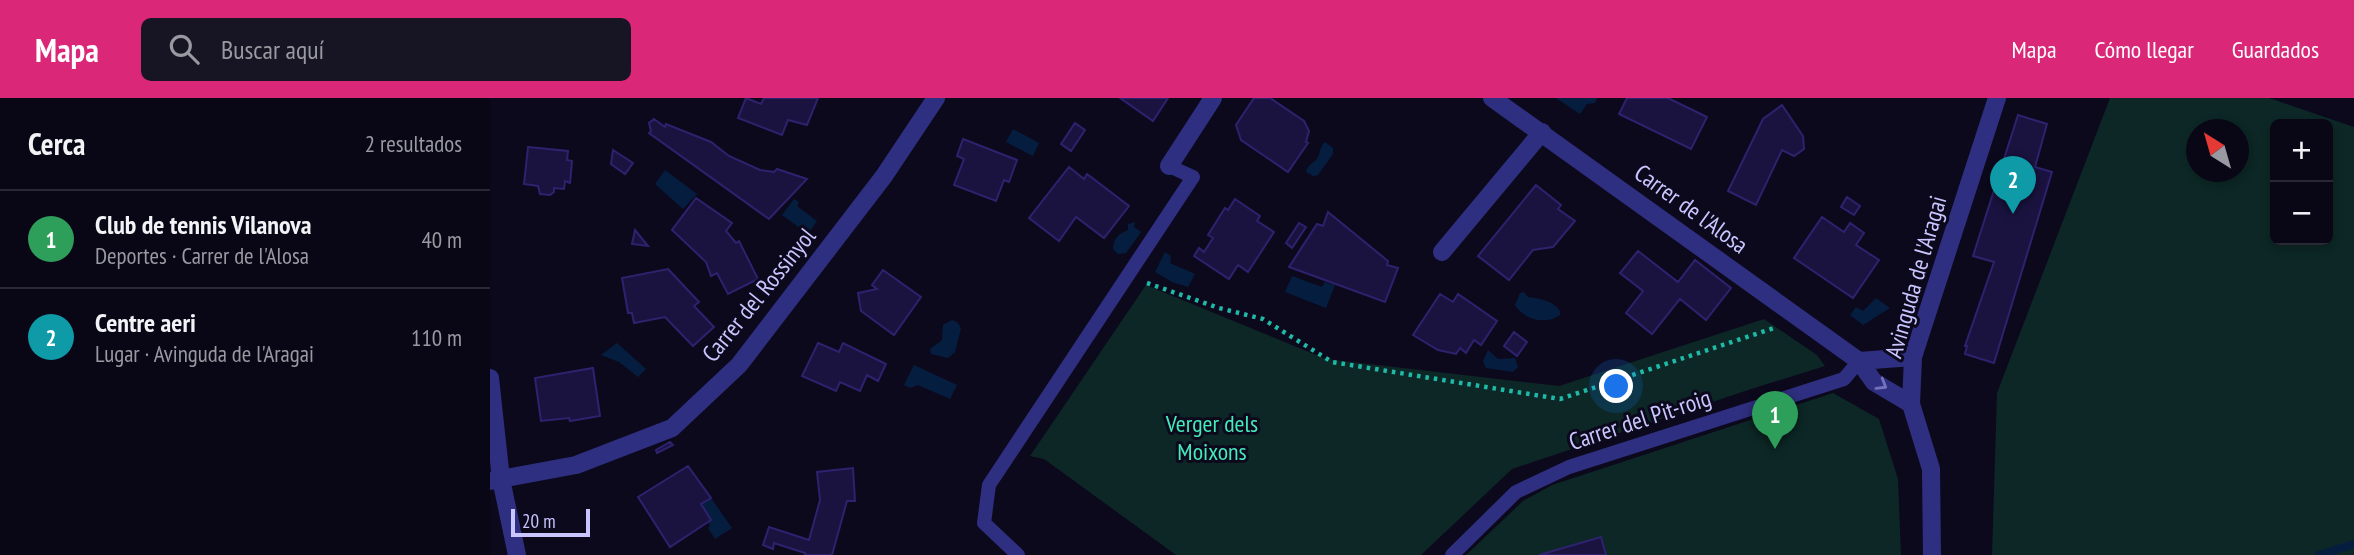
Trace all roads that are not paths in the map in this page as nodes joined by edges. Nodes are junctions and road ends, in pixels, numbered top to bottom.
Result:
1 (936, 98) edge
2 (1213, 98) edge
3 (1492, 98) edge
4 (1997, 98) edge
5 (1542, 132) junction
6 (1169, 166) joint
7 (1442, 252) dead end
8 (1913, 357) junction
9 (1859, 361) junction
10 (490, 378) edge
11 (1911, 404) junction
12 (496, 480) edge
13 (517, 555) edge
14 (1017, 555) edge
15 (1452, 555) edge
16 (1932, 555) edge

1 - 12 street, Carrer del Rossinyol
2 - 6 street
3 - 5 street, Carrer de l'Alosa
4 - 8 street, Avinguda de l'Aragai
5 - 7 street
5 - 9 street, Carrer de l'Alosa
6 - 14 lane
8 - 9 street
8 - 11 street, Avinguda de l'Aragai
9 -> 11 street, Carrer de l'Alosa
9 - 15 lane, Carrer del Pit-roig
10 - 12 street
11 - 16 street, Avinguda de l'Aragai
12 - 13 street

